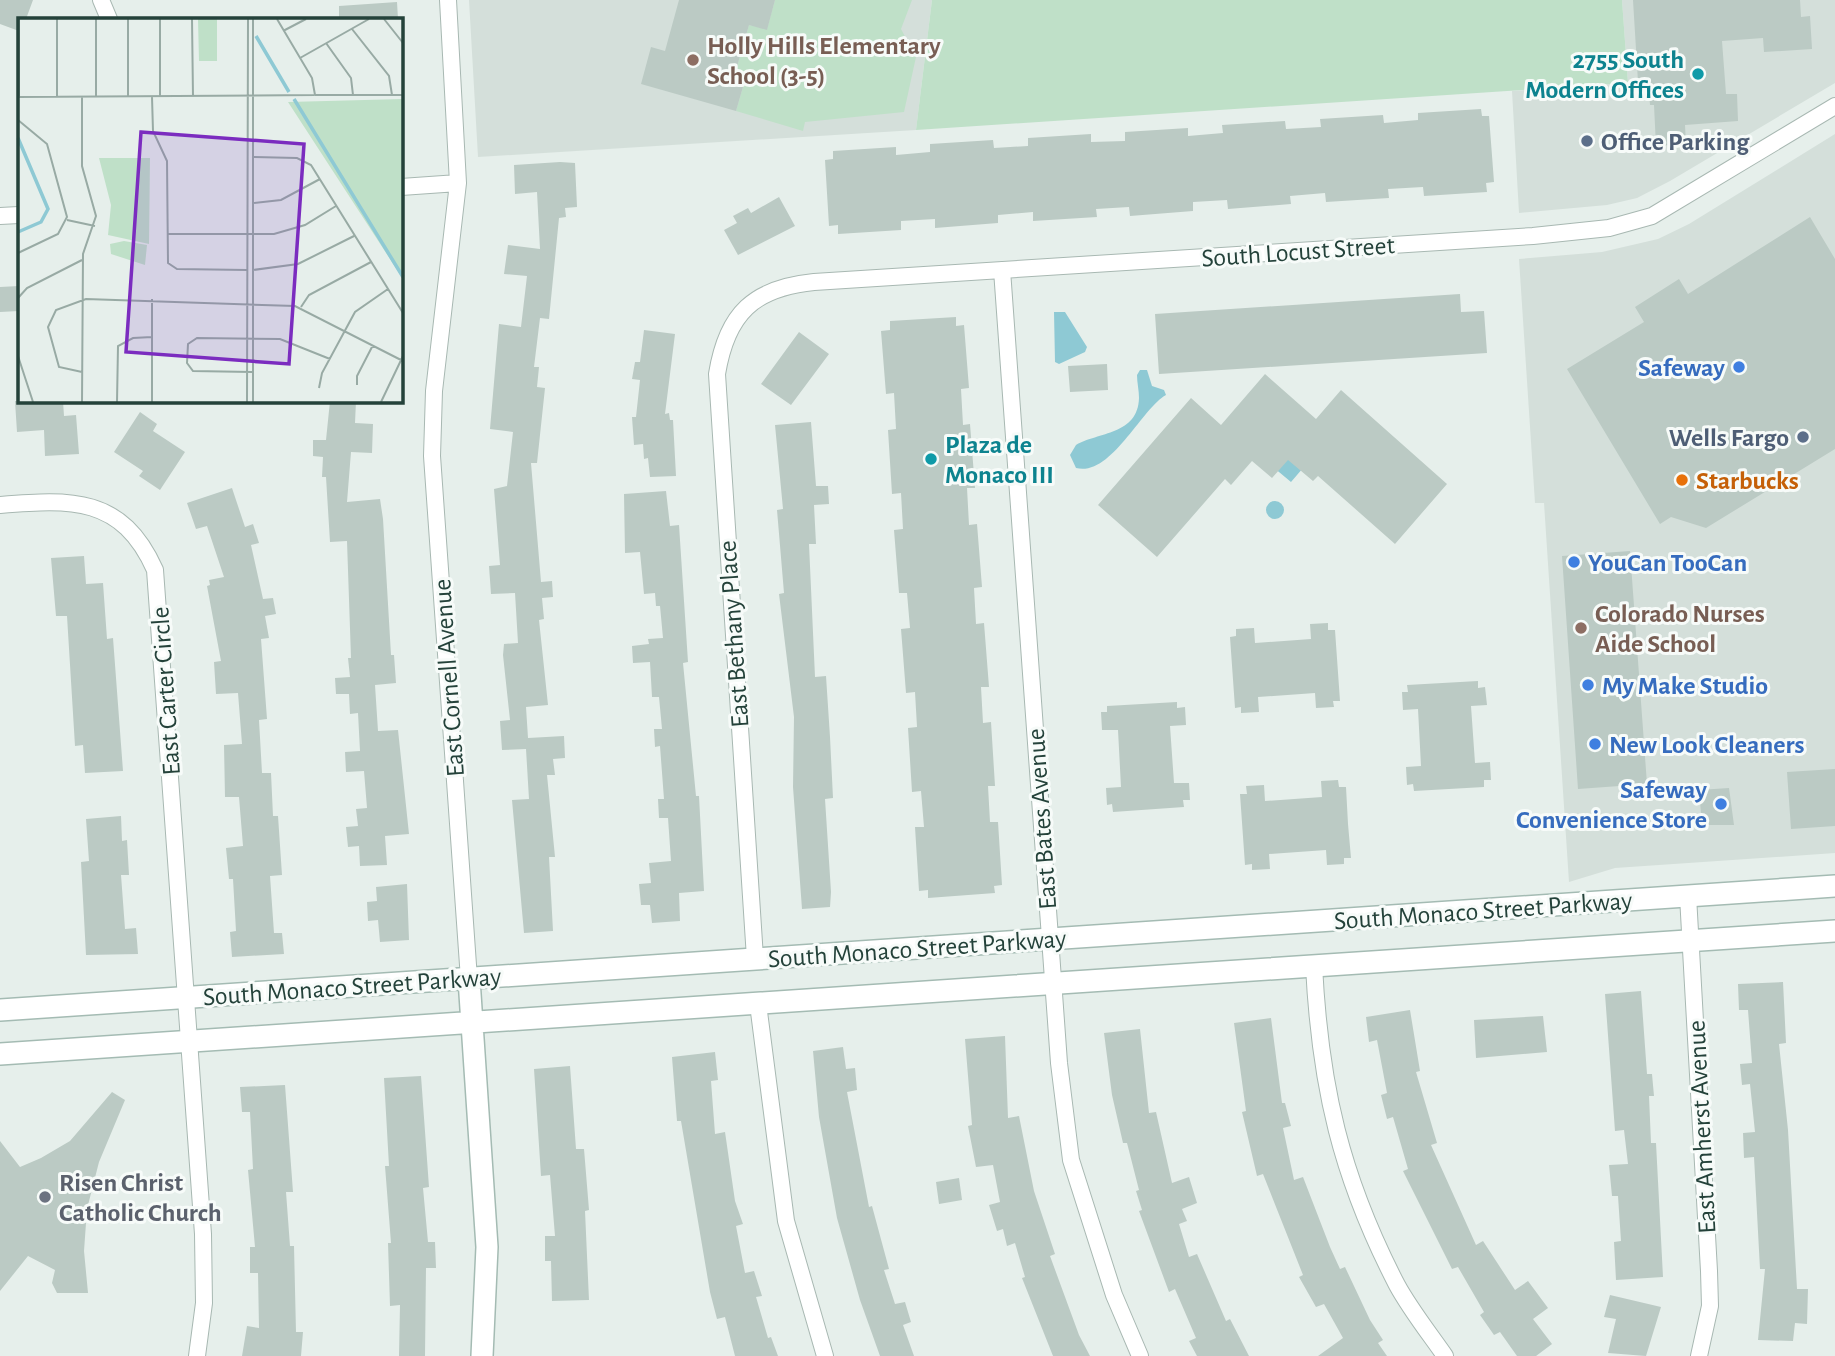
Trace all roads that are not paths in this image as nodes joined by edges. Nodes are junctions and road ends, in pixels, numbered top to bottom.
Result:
1 (101, 0) edge
2 (448, 0) edge
3 (109, 18) edge
4 (1835, 106) edge
5 (458, 183) junction
6 (402, 187) edge
7 (18, 215) edge
8 (0, 216) edge
9 (1002, 270) junction
10 (740, 315) joint
11 (0, 505) edge
12 (1835, 886) edge
13 (1688, 896) junction
14 (1835, 931) edge
15 (1049, 939) junction
16 (1690, 941) junction
17 (755, 958) junction
18 (1314, 966) junction
19 (469, 979) junction
20 (1052, 985) junction
21 (186, 997) junction
22 (758, 1004) junction
23 (0, 1010) edge
24 (472, 1023) junction
25 (188, 1041) junction
26 (0, 1054) edge
27 (197, 1356) edge
28 (482, 1356) edge
29 (825, 1356) edge
30 (1140, 1356) edge
31 (1445, 1356) edge
32 (1699, 1356) edge

1 - 3 street
2 - 5 street, East Cornell Avenue
4 - 9 street, South Locust Street
5 - 6 street
5 - 19 street, East Cornell Avenue
7 - 8 street
9 - 10 street, South Locust Street
9 - 15 street, East Bates Avenue
10 - 17 street, East Bethany Place
11 - 21 street, East Carter Circle
12 - 13 main road, South Monaco Street Parkway
13 - 15 main road, South Monaco Street Parkway
13 - 16 street, East Amherst Avenue
14 - 16 main road, South Monaco Street Parkway
15 - 17 main road, South Monaco Street Parkway
15 - 20 street, East Bates Avenue
16 - 18 main road, South Monaco Street Parkway
16 - 32 street, East Amherst Avenue
17 - 19 main road, South Monaco Street Parkway
18 - 20 main road, South Monaco Street Parkway
18 - 31 street
19 - 21 main road, South Monaco Street Parkway
19 - 24 main road, East Cornell Avenue
20 - 22 main road, South Monaco Street Parkway
20 - 30 street, East Bates Avenue
21 - 23 main road, South Monaco Street Parkway
21 - 25 street, East Carter Circle
22 - 24 main road, South Monaco Street Parkway
22 - 29 street
24 - 25 main road, South Monaco Street Parkway
24 - 28 main road, East Cornell Avenue
25 - 26 main road, South Monaco Street Parkway
25 - 27 street, East Carter Circle

